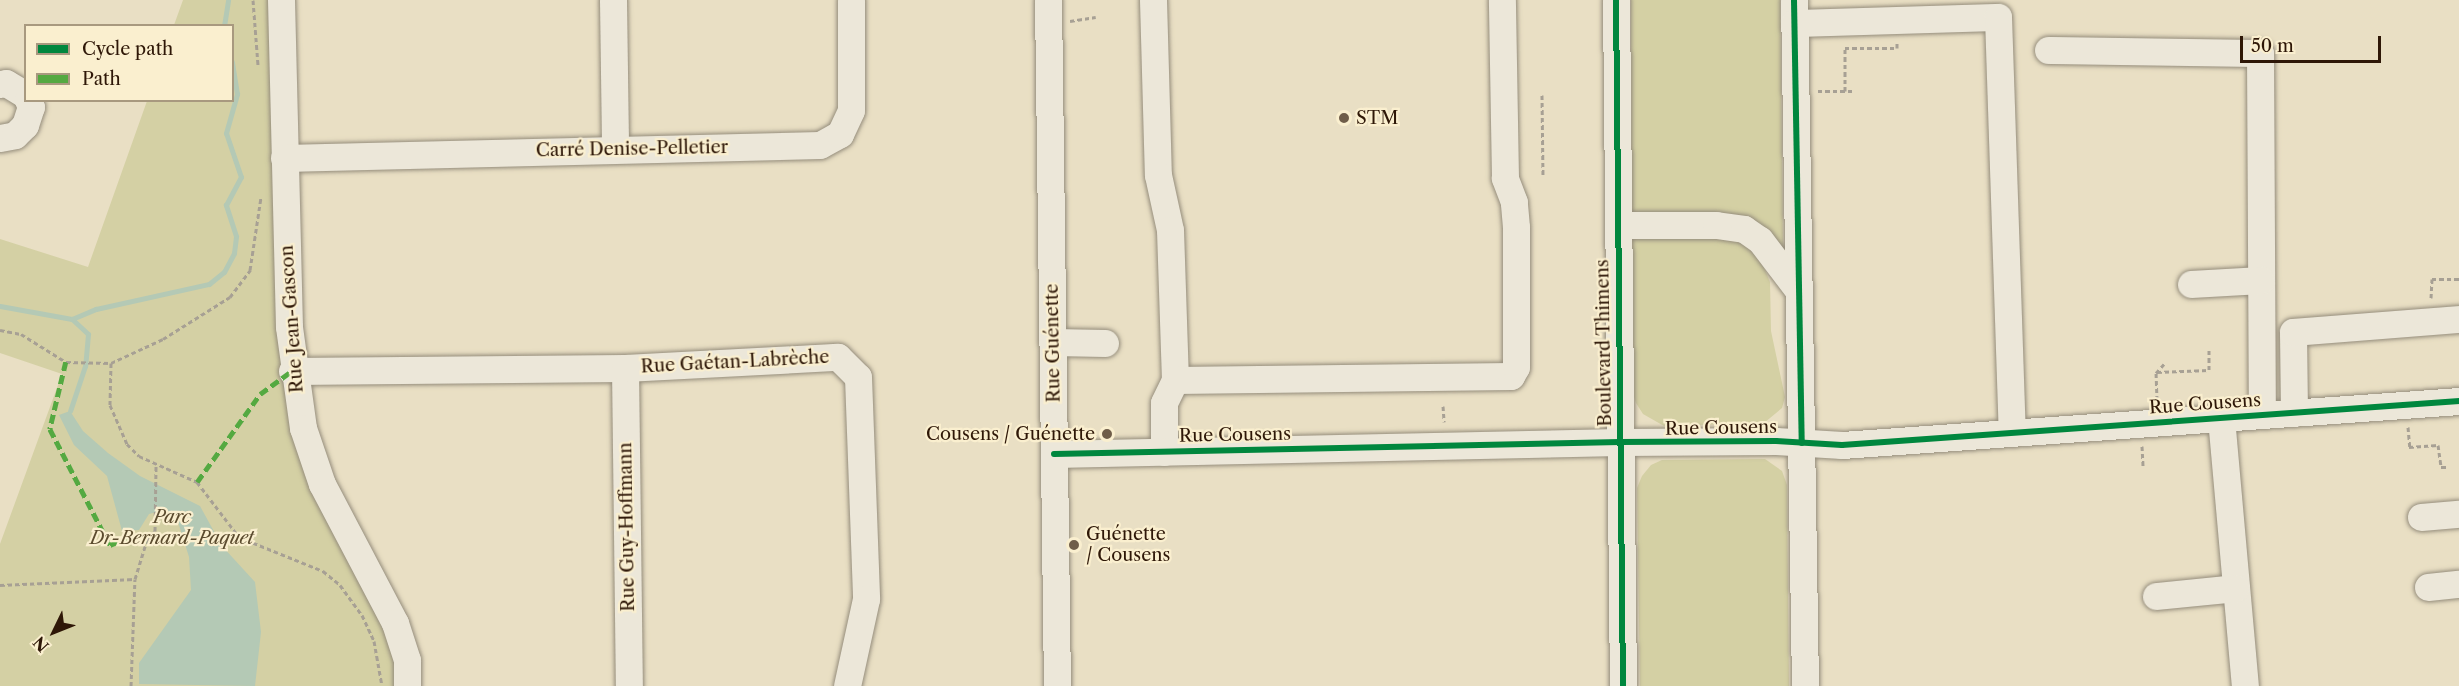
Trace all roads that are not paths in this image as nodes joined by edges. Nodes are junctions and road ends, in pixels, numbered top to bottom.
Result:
1 (281, 0) edge
2 (613, 0) edge
3 (850, 0) edge
4 (1048, 0) edge
5 (1153, 0) edge
6 (1502, 0) edge
7 (1616, 0) edge
8 (1794, 11) edge
9 (2048, 50) dead end
10 (0, 84) edge
11 (24, 94) edge
12 (29, 102) edge
13 (0, 138) edge
14 (615, 148) junction
15 (284, 158) junction
16 (1618, 225) junction
17 (2261, 280) junction
18 (2191, 284) dead end
19 (1798, 290) junction
20 (2459, 319) edge
21 (1053, 342) junction
22 (1105, 342) dead end
23 (626, 368) junction
24 (292, 371) junction
25 (1175, 380) junction
26 (2459, 401) edge
27 (2294, 413) junction
28 (2262, 415) junction
29 (2221, 418) junction
30 (2012, 433) junction
31 (1620, 442) junction
32 (1802, 443) junction
33 (1164, 452) junction
34 (1054, 454) junction
35 (2459, 514) edge
36 (2421, 517) dead end
37 (2459, 584) edge
38 (2428, 587) dead end
39 (2236, 588) junction
40 (2156, 596) dead end
41 (407, 686) edge
42 (629, 686) edge
43 (847, 686) edge
44 (1057, 686) edge
45 (1623, 686) edge
46 (1805, 686) edge
47 (2245, 686) edge

1 - 15 street, Rue Jean-Gascon
2 - 14 street
3 - 14 street, Carré Denise-Pelletier
4 - 21 street, Rue Guénette
5 - 25 street
6 - 25 street
7 - 16 street, Boulevard Thimens
8 - 19 street
8 - 30 street
9 - 17 street
10 - 11 street
12 - 13 street
14 - 15 street, Carré Denise-Pelletier
15 - 24 street, Rue Jean-Gascon
16 - 19 street
16 - 31 street, Boulevard Thimens
17 - 18 street
17 - 28 street
19 - 32 street
20 - 27 street
21 - 22 street
21 - 34 street, Rue Guénette
23 - 24 street, Rue Gaétan-Labrèche
23 - 42 street, Rue Guy-Hoffmann
23 - 43 street, Rue Gaétan-Labrèche
24 - 41 street, Rue Jean-Gascon
25 - 33 street
26 - 27 street, Rue Cousens
27 - 28 street, Rue Cousens
28 - 29 street, Rue Cousens
29 - 30 street, Rue Cousens
29 - 39 street
30 - 32 street, Rue Cousens
31 - 32 street, Rue Cousens
31 - 33 street, Rue Cousens
31 - 45 street, Boulevard Thimens
32 - 46 street
33 - 34 street, Rue Cousens
34 - 44 street, Rue Guénette
35 - 36 street
37 - 38 street
39 - 40 street
39 - 47 street

